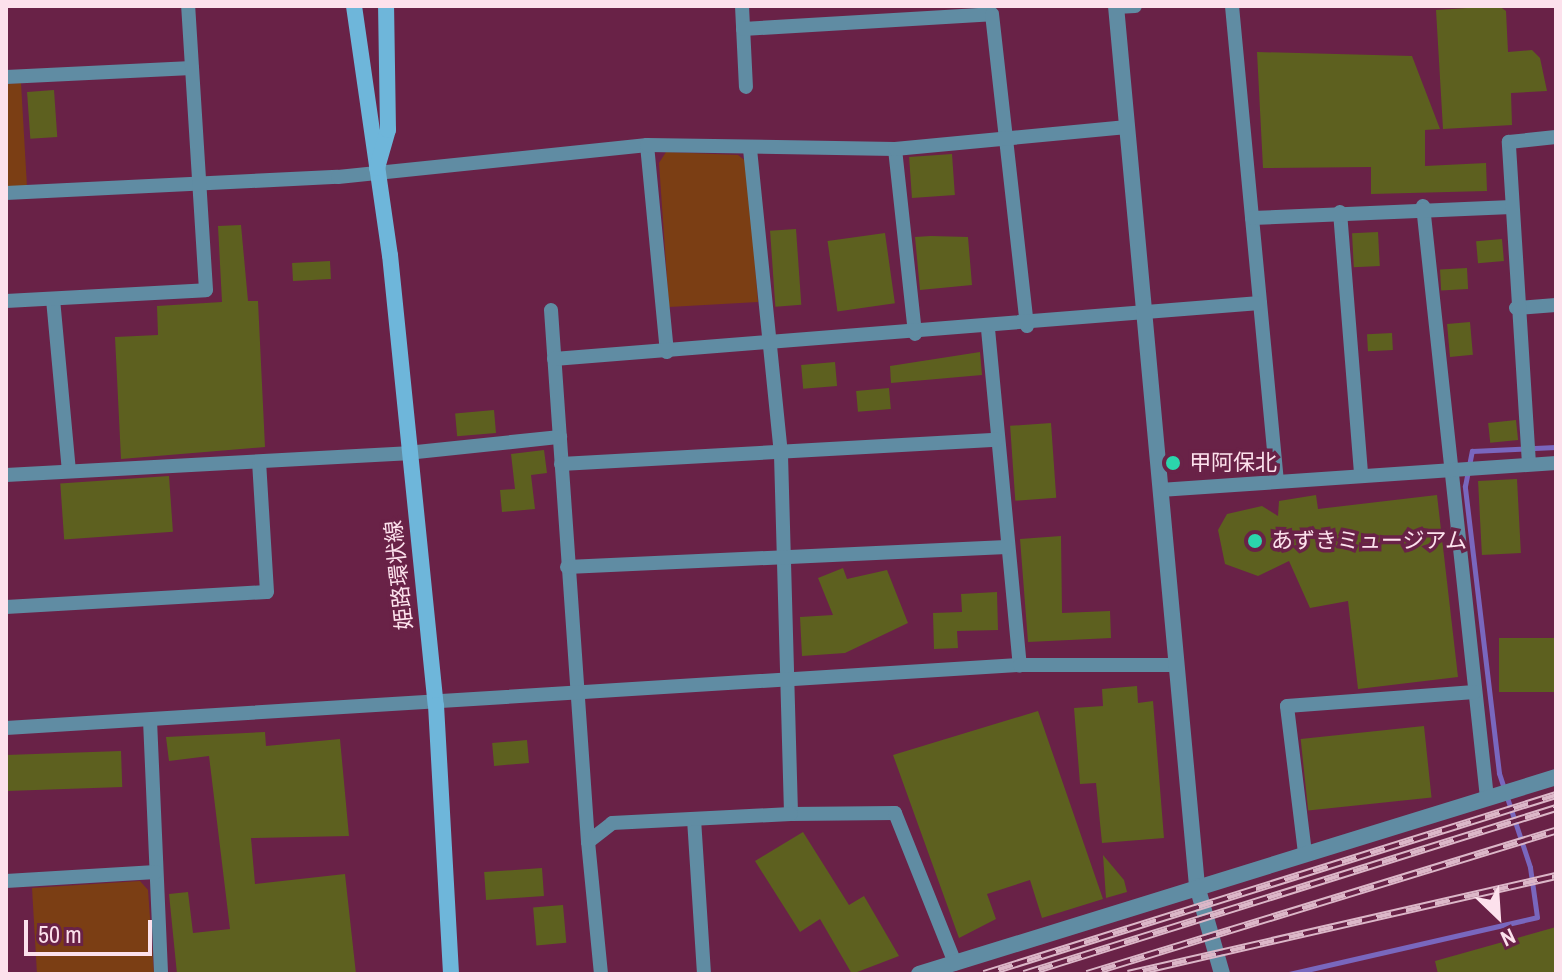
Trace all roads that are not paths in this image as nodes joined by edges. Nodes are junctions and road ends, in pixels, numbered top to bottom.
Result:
1 (188, 6) edge
2 (354, 6) edge
3 (386, 6) edge
4 (742, 6) edge
5 (1135, 6) edge
6 (1232, 6) edge
7 (1116, 7) edge
8 (925, 11) edge
9 (743, 29) junction
10 (192, 68) junction
11 (6, 77) edge
12 (746, 87) dead end
13 (1127, 127) junction
14 (1008, 137) junction
15 (1556, 137) edge
16 (647, 145) junction
17 (750, 149) junction
18 (895, 149) junction
19 (375, 173) junction
20 (204, 184) junction
21 (6, 193) edge
22 (1423, 206) junction
23 (1512, 207) junction
24 (1340, 212) junction
25 (1252, 218) junction
26 (53, 299) junction
27 (6, 301) edge
28 (1260, 303) junction
29 (1556, 305) edge
30 (1516, 308) junction
31 (551, 310) dead end
32 (1146, 315) junction
33 (1027, 326) junction
34 (988, 329) junction
35 (915, 334) junction
36 (770, 345) junction
37 (667, 352) junction
38 (554, 359) junction
39 (560, 437) junction
40 (996, 440) junction
41 (407, 453) junction
42 (1528, 454) junction
43 (781, 455) junction
44 (259, 463) junction
45 (1556, 463) edge
46 (561, 464) junction
47 (1447, 469) junction
48 (69, 470) junction
49 (6, 475) edge
50 (1361, 475) junction
51 (1277, 481) junction
52 (1160, 490) junction
53 (1007, 547) junction
54 (784, 558) junction
55 (567, 567) junction
56 (6, 607) edge
57 (1020, 665) junction
58 (1176, 665) junction
59 (782, 681) junction
60 (1474, 692) junction
61 (574, 698) junction
62 (436, 705) junction
63 (150, 720) junction
64 (6, 728) edge
65 (1556, 777) edge
66 (1487, 798) junction
67 (791, 814) junction
68 (694, 819) junction
69 (588, 842) junction
70 (1305, 853) junction
71 (156, 872) junction
72 (6, 881) edge
73 (1197, 886) junction
74 (955, 963) junction
75 (161, 974) edge
76 (451, 974) edge
77 (601, 974) edge
78 (704, 974) edge
79 (919, 974) edge
80 (1222, 974) edge

1 - 10 street
2 - 19 main road, 姫路環状線
3 - 19 main road, 姫路環状線
4 - 9 street
5 - 7 street
6 - 25 street
7 - 13 street
8 - 9 street
8 - 14 street
9 - 12 street
10 - 11 street
10 - 20 street
13 - 14 street
13 - 32 street
14 - 18 street
14 - 33 street
15 - 23 street
16 - 17 street
16 - 19 street
16 - 37 street
17 - 18 street
17 - 36 street
18 - 35 street
19 - 20 street
19 - 41 main road, 姫路環状線
20 - 21 street
20 - 26 street
22 - 23 street
22 - 24 street
22 - 47 street
23 - 30 street
24 - 25 street
24 - 50 street
25 - 28 street
26 - 27 street
26 - 48 street
28 - 32 street
28 - 51 street
29 - 30 street
30 - 42 street
31 - 38 street
32 - 33 street
32 - 52 street
33 - 34 street
34 - 35 street
34 - 40 street
35 - 36 street
36 - 37 street
36 - 43 street
37 - 38 street
38 - 39 street
39 - 41 street
39 - 46 street
40 - 43 street
40 - 53 street
41 - 44 street
41 - 62 main road, 姫路環状線
42 - 45 street
42 - 47 street
43 - 46 street
43 - 54 street
44 - 48 street
44 - 56 street
46 - 55 street
47 - 50 street
47 - 60 street
48 - 49 street
50 - 51 street
51 - 52 street
52 - 58 street
53 - 54 street
53 - 57 street
54 - 55 street
54 - 59 street
55 - 61 street
57 - 58 street
57 - 59 street
58 - 73 street
59 - 61 street
59 - 67 street
60 - 66 street
60 - 70 street
61 - 62 street
61 - 69 street
62 - 63 street
62 - 76 main road, 姫路環状線
63 - 64 street
63 - 71 street
65 - 66 street
66 - 70 street
67 - 68 street
67 - 74 street
68 - 69 street
68 - 78 street
69 - 77 street
70 - 73 street
71 - 72 street
71 - 75 street
73 - 74 street
73 - 80 street
74 - 79 street

